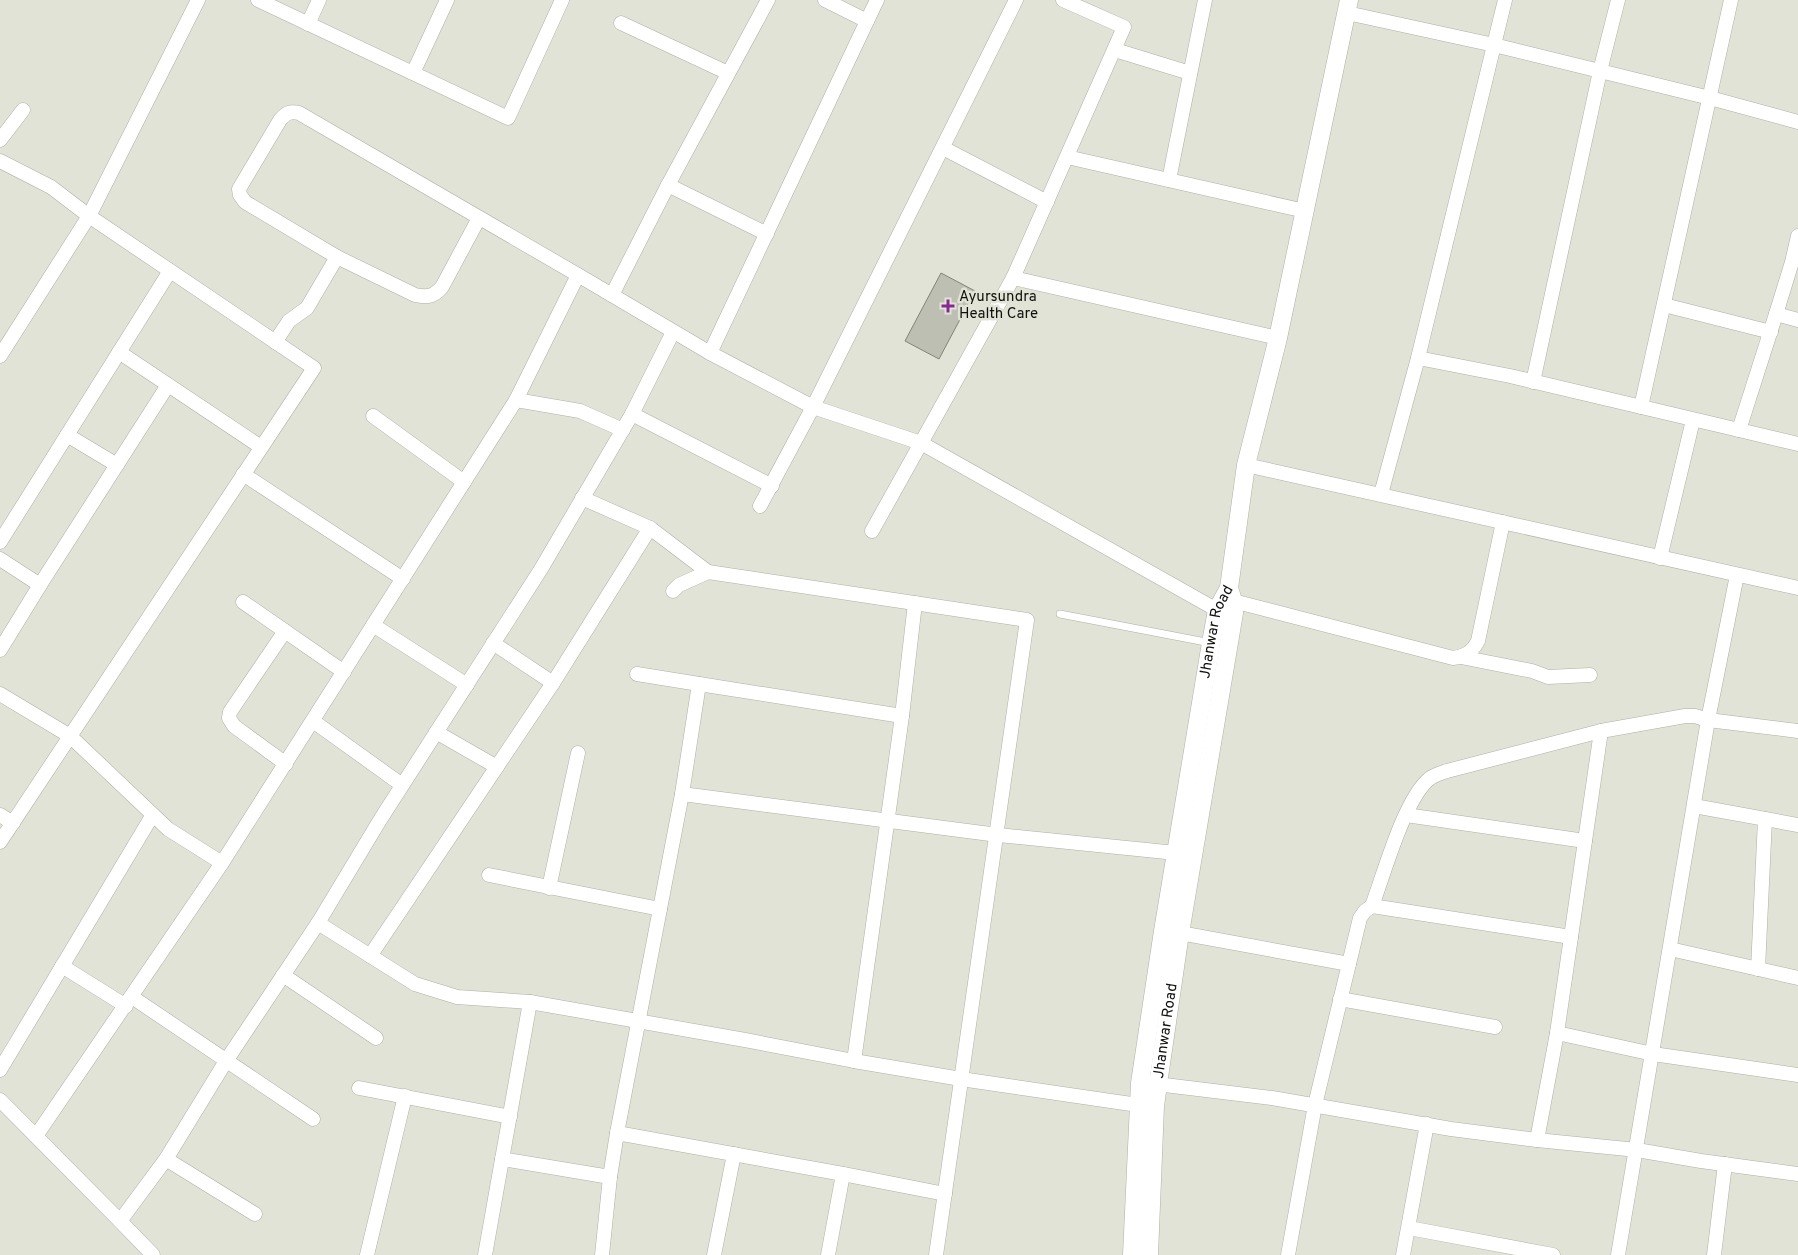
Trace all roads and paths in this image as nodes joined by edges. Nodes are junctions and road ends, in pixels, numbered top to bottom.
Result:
1 (198, 0) edge
2 (258, 0) edge
3 (319, 0) edge
4 (447, 0) edge
5 (562, 0) edge
6 (768, 0) edge
7 (825, 0) edge
8 (877, 0) edge
9 (1016, 0) edge
10 (1063, 0) edge
11 (1204, 0) edge
12 (1505, 0) edge
13 (1618, 0) edge
14 (1731, 0) edge
15 (1348, 6) edge
16 (867, 21) junction
17 (621, 23) dead end
18 (308, 24) junction
19 (1494, 45) junction
20 (1115, 50) junction
21 (1600, 71) junction
22 (728, 73) junction
23 (1190, 73) junction
24 (413, 74) junction
25 (1710, 98) junction
26 (23, 110) dead end
27 (1798, 122) edge
28 (0, 140) edge
29 (943, 148) junction
30 (1067, 157) junction
31 (0, 161) edge
32 (1169, 180) junction
33 (668, 185) junction
34 (1047, 202) junction
35 (1305, 211) junction
36 (89, 216) junction
37 (479, 218) junction
38 (767, 234) junction
39 (1798, 236) edge
40 (337, 257) junction
41 (170, 271) junction
42 (578, 275) junction
43 (1013, 278) junction
44 (612, 295) junction
45 (1664, 305) junction
46 (1776, 314) junction
47 (1798, 320) edge
48 (673, 332) junction
49 (1771, 332) junction
50 (1278, 338) junction
51 (275, 342) junction
52 (119, 352) junction
53 (710, 353) junction
54 (0, 356) edge
55 (1418, 358) junction
56 (1533, 382) junction
57 (168, 385) junction
58 (516, 400) junction
59 (813, 407) junction
60 (1641, 407) junction
61 (632, 414) junction
62 (373, 416) dead end
63 (1693, 420) junction
64 (622, 430) junction
65 (1739, 430) junction
66 (67, 435) junction
67 (921, 443) junction
68 (1798, 444) edge
69 (261, 447) junction
70 (117, 465) junction
71 (1246, 465) junction
72 (244, 474) junction
73 (464, 482) junction
74 (772, 486) junction
75 (1381, 494) junction
76 (582, 498) junction
77 (760, 506) dead end
78 (1503, 522) junction
79 (650, 528) junction
80 (872, 531) dead end
81 (0, 542) edge
82 (1660, 558) junction
83 (0, 559) edge
84 (708, 572) junction
85 (1737, 574) junction
86 (403, 579) junction
87 (40, 585) junction
88 (1798, 588) edge
89 (673, 591) dead end
90 (1231, 595) junction
91 (243, 602) dead end
92 (915, 603) junction
93 (1217, 610) junction
94 (1060, 614) dead end
95 (374, 625) junction
96 (285, 631) junction
97 (493, 643) junction
98 (1211, 643) junction
99 (0, 650) edge
100 (1461, 657) junction
101 (344, 672) junction
102 (637, 674) dead end
103 (1590, 675) dead end
104 (553, 683) junction
105 (699, 684) junction
106 (466, 685) junction
107 (0, 694) edge
108 (902, 716) junction
109 (1708, 720) junction
110 (313, 721) junction
111 (1600, 731) junction
112 (1798, 731) edge
113 (436, 732) junction
114 (70, 736) junction
115 (578, 753) dead end
116 (286, 764) junction
117 (497, 767) junction
118 (402, 785) junction
119 (682, 794) junction
120 (1694, 806) junction
121 (0, 814) edge
122 (1406, 815) junction
123 (152, 816) junction
124 (1764, 819) junction
125 (886, 820) junction
126 (13, 823) junction
127 (1798, 825) edge
128 (998, 835) junction
129 (1585, 841) junction
130 (0, 842) edge
131 (1176, 853) junction
132 (222, 863) junction
133 (489, 875) dead end
134 (549, 888) junction
135 (1372, 906) junction
136 (660, 909) junction
137 (318, 923) junction
138 (1180, 934) junction
139 (1571, 937) junction
140 (1670, 949) junction
141 (370, 956) junction
142 (1349, 964) junction
143 (62, 966) junction
144 (1758, 969) junction
145 (283, 975) junction
146 (1798, 978) edge
147 (1340, 999) junction
148 (129, 1002) junction
149 (530, 1002) junction
150 (638, 1021) junction
151 (1495, 1027) dead end
152 (1557, 1033) junction
153 (376, 1038) dead end
154 (1653, 1054) junction
155 (226, 1061) junction
156 (854, 1061) junction
157 (0, 1070) edge
158 (1798, 1075) edge
159 (961, 1079) junction
160 (1140, 1083) junction
161 (1158, 1084) junction
162 (359, 1088) dead end
163 (405, 1096) junction
164 (0, 1100) edge
165 (1138, 1105) junction
166 (1315, 1105) junction
167 (510, 1117) junction
168 (313, 1118) dead end
169 (1427, 1124) junction
170 (617, 1133) junction
171 (36, 1136) junction
172 (1536, 1140) junction
173 (1637, 1150) junction
174 (734, 1154) junction
175 (166, 1159) junction
176 (502, 1159) junction
177 (1725, 1164) junction
178 (843, 1174) junction
179 (1798, 1174) edge
180 (610, 1177) junction
181 (945, 1194) junction
182 (255, 1214) dead end
183 (120, 1222) junction
184 (1409, 1228) junction
185 (607, 1254) edge
186 (153, 1255) edge
187 (366, 1255) edge
188 (485, 1255) edge
189 (714, 1255) edge
190 (828, 1255) edge
191 (936, 1255) edge
192 (1132, 1255) edge
193 (1149, 1255) edge
194 (1288, 1255) edge
195 (1403, 1255) edge
196 (1553, 1255) edge
197 (1618, 1255) edge
198 (1714, 1255) edge

1 - 36 street
2 - 18 street
3 - 18 street
4 - 24 street
5 - 24 street
6 - 22 street
7 - 16 street
8 - 16 street
9 - 29 street
10 - 20 street
11 - 23 street
12 - 19 street
13 - 21 street
14 - 25 street
15 - 19 street
15 - 35 street
16 - 38 street
17 - 22 street
18 - 24 street
19 - 21 street
19 - 55 street
20 - 23 street
20 - 30 street
21 - 25 street
21 - 56 street
22 - 33 street
23 - 32 street
25 - 27 street
25 - 45 street
26 - 28 street
29 - 34 street
29 - 59 street
30 - 32 street
30 - 34 street
31 - 36 street
32 - 35 street
33 - 38 street
33 - 44 street
34 - 43 street
35 - 50 street
36 - 41 street
36 - 54 street
37 - 40 street
37 - 40 street
37 - 42 street
38 - 53 street
39 - 46 street
40 - 51 street
41 - 51 street
41 - 52 street
42 - 44 street
42 - 58 street
43 - 50 street
43 - 67 street
44 - 48 street
45 - 49 street
45 - 60 street
46 - 47 street
46 - 49 street
48 - 53 street
48 - 61 street
49 - 65 street
50 - 71 street
51 - 69 street
52 - 57 street
52 - 66 street
53 - 59 street
55 - 56 street
55 - 75 street
56 - 60 street
57 - 69 street
57 - 70 street
58 - 64 street
58 - 73 street
59 - 67 street
59 - 74 street
60 - 63 street
61 - 64 street
61 - 74 street
62 - 73 street
63 - 65 street
63 - 82 street
64 - 76 street
65 - 68 street
66 - 70 street
66 - 81 street
67 - 80 street
67 - 93 street
69 - 72 street
70 - 87 street
71 - 75 street
71 - 90 street
72 - 86 street
72 - 114 street
73 - 86 street
74 - 77 street
75 - 78 street
76 - 79 street
76 - 97 street
78 - 82 street
78 - 100 street
79 - 84 street
79 - 104 street
82 - 85 street
83 - 87 street
84 - 89 street
84 - 92 street
85 - 88 street
85 - 109 street
86 - 95 street
87 - 99 street
90 - 93 street, Jhanwar Road
90 - 100 street
90 - 138 street, Jhanwar Road
91 - 96 street
92 - 108 street
92 - 128 street
93 - 98 street, Jhanwar Road
94 - 98 lane
95 - 101 street
95 - 106 street
96 - 101 street
96 - 116 street
97 - 104 street
97 - 106 street
98 - 131 street, Jhanwar Road
100 - 103 street
101 - 110 street
102 - 105 street
104 - 117 street
105 - 108 street
105 - 119 street
106 - 113 street
107 - 114 street
108 - 125 street
109 - 111 street
109 - 112 street
109 - 120 street
110 - 116 street
110 - 118 street
111 - 122 street
111 - 129 street
113 - 117 street
113 - 118 street
114 - 123 street
114 - 126 street
115 - 134 street
116 - 132 street
117 - 141 street
118 - 137 street
119 - 125 street
119 - 136 street
120 - 124 street
120 - 140 street
121 - 126 street
122 - 129 street
122 - 135 street
123 - 132 street
123 - 143 street
124 - 127 street
124 - 144 street
125 - 128 street
125 - 156 street
126 - 130 street
128 - 131 street
128 - 159 street
129 - 139 street
131 - 160 street, Jhanwar Road
132 - 148 street
133 - 134 street
134 - 136 street
135 - 139 street
135 - 142 street
136 - 150 street
137 - 141 street
137 - 145 street
138 - 142 street
138 - 161 street, Jhanwar Road
139 - 152 street
140 - 144 street
140 - 154 street
141 - 149 street
142 - 147 street
143 - 148 street
143 - 157 street
144 - 146 street
145 - 153 street
145 - 155 street
147 - 151 street
147 - 166 street
148 - 155 street
148 - 171 street
149 - 150 street
149 - 167 street
150 - 156 street
150 - 170 street
152 - 154 street
152 - 172 street
154 - 158 street
154 - 173 street
155 - 168 street
155 - 175 street
156 - 159 street
159 - 165 street
159 - 181 street
160 - 161 street
160 - 165 street, Jhanwar Road
161 - 166 street
161 - 193 street, Jhanwar Road
162 - 163 street
163 - 167 street
163 - 187 street
164 - 171 street
165 - 192 street, Jhanwar Road
166 - 169 street
166 - 194 street
167 - 176 street
169 - 172 street
169 - 184 street
170 - 174 street
170 - 180 street
171 - 183 street
172 - 173 street
173 - 177 street
173 - 197 street
174 - 178 street
174 - 189 street
175 - 182 street
175 - 183 street
176 - 180 street
176 - 188 street
177 - 179 street
177 - 198 street
178 - 181 street
178 - 190 street
180 - 185 street
181 - 191 street
183 - 186 street
184 - 195 street
184 - 196 street

